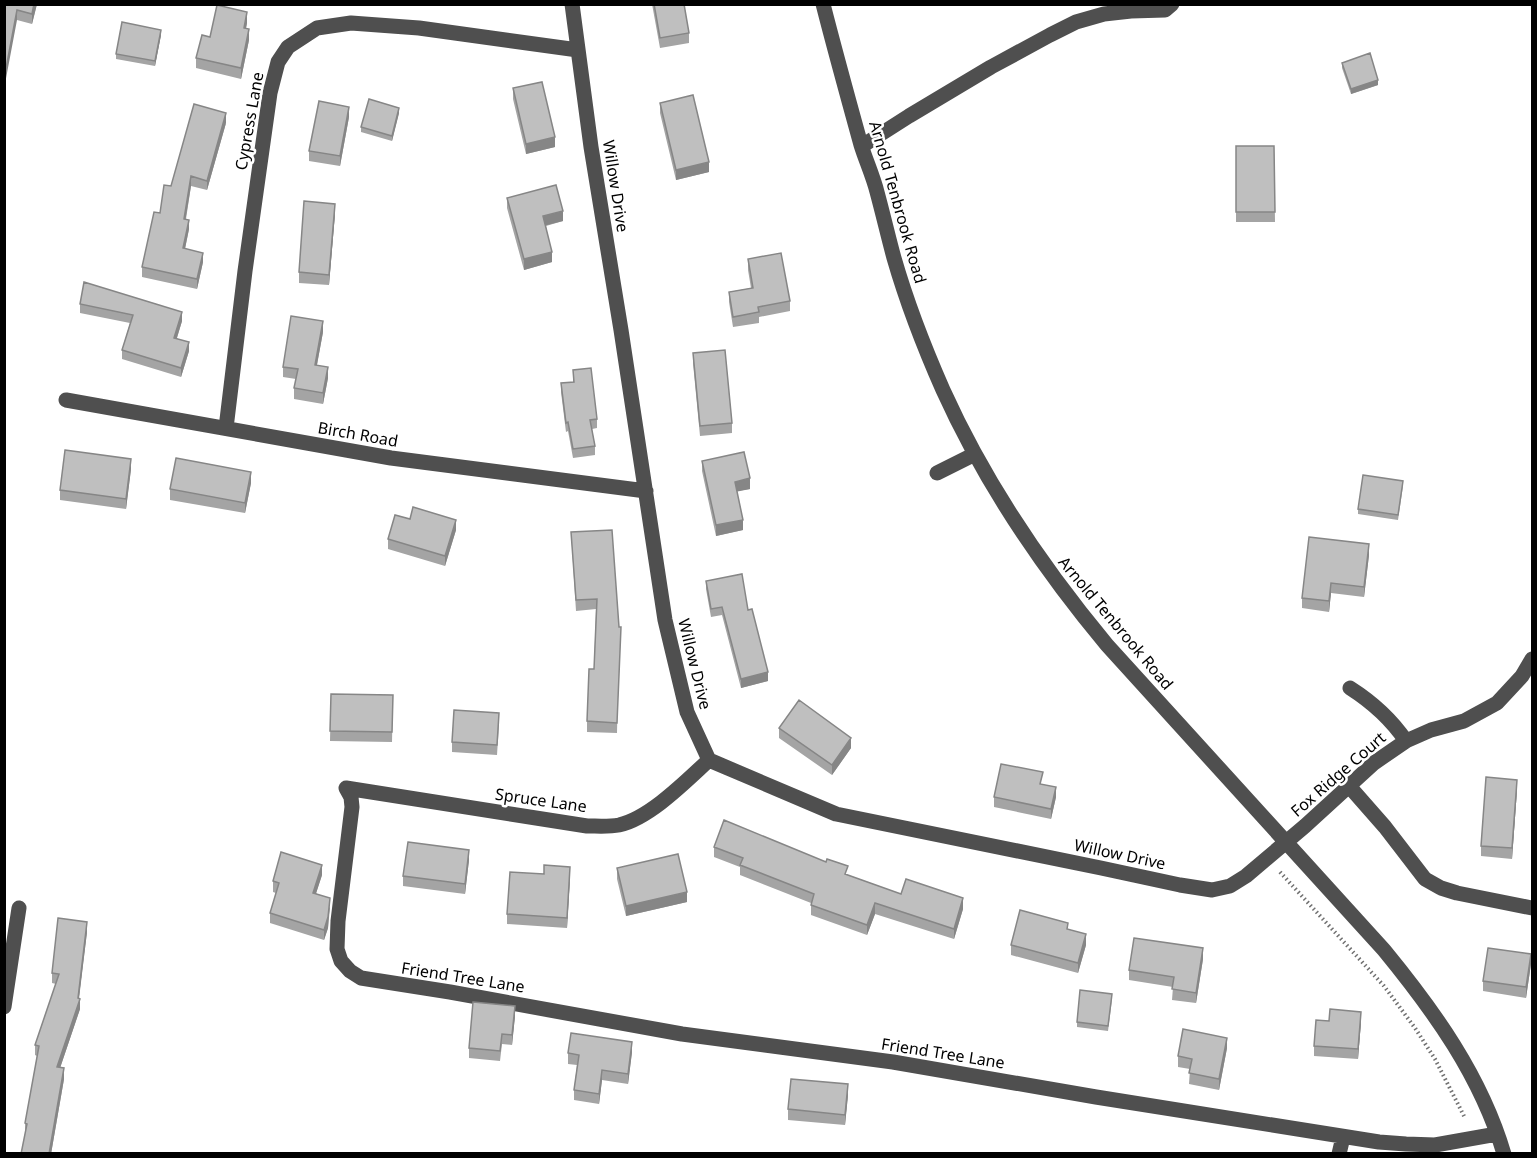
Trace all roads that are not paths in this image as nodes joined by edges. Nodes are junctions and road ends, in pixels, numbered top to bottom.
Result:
1 (572, 4) edge
2 (823, 4) edge
3 (1172, 4) edge
4 (578, 50) junction
5 (862, 146) junction
6 (66, 400) dead end
7 (226, 428) junction
8 (975, 454) junction
9 (937, 473) dead end
10 (646, 491) junction
11 (1533, 659) edge
12 (1350, 688) dead end
13 (1406, 741) junction
14 (709, 760) junction
15 (1349, 786) junction
16 (346, 788) joint
17 (1286, 843) junction
18 (19, 908) dead end
19 (1533, 908) edge
20 (4, 1007) edge
21 (1497, 1134) junction
22 (1343, 1137) junction
23 (1339, 1154) edge
24 (1504, 1154) edge

1 - 4 street, Willow Drive
2 - 5 street, Arnold Tenbrook Road
3 - 5 street
4 - 7 street, Cypress Lane
4 - 10 street, Willow Drive
5 - 8 street, Arnold Tenbrook Road
6 - 7 street, Birch Road
7 - 10 street, Birch Road
8 - 9 street
8 - 17 street, Arnold Tenbrook Road
10 - 14 street, Willow Drive
11 - 13 street, Fox Ridge Court
12 - 13 street
13 - 15 street, Fox Ridge Court
14 - 16 street, Spruce Lane
14 - 17 street, Willow Drive
15 - 17 street, Fox Ridge Court
15 - 19 street
16 - 22 street, Friend Tree Lane
17 - 21 street, Arnold Tenbrook Road
18 - 20 street
21 - 22 street, Friend Tree Lane
21 - 24 street, Arnold Tenbrook Road
22 - 23 street

